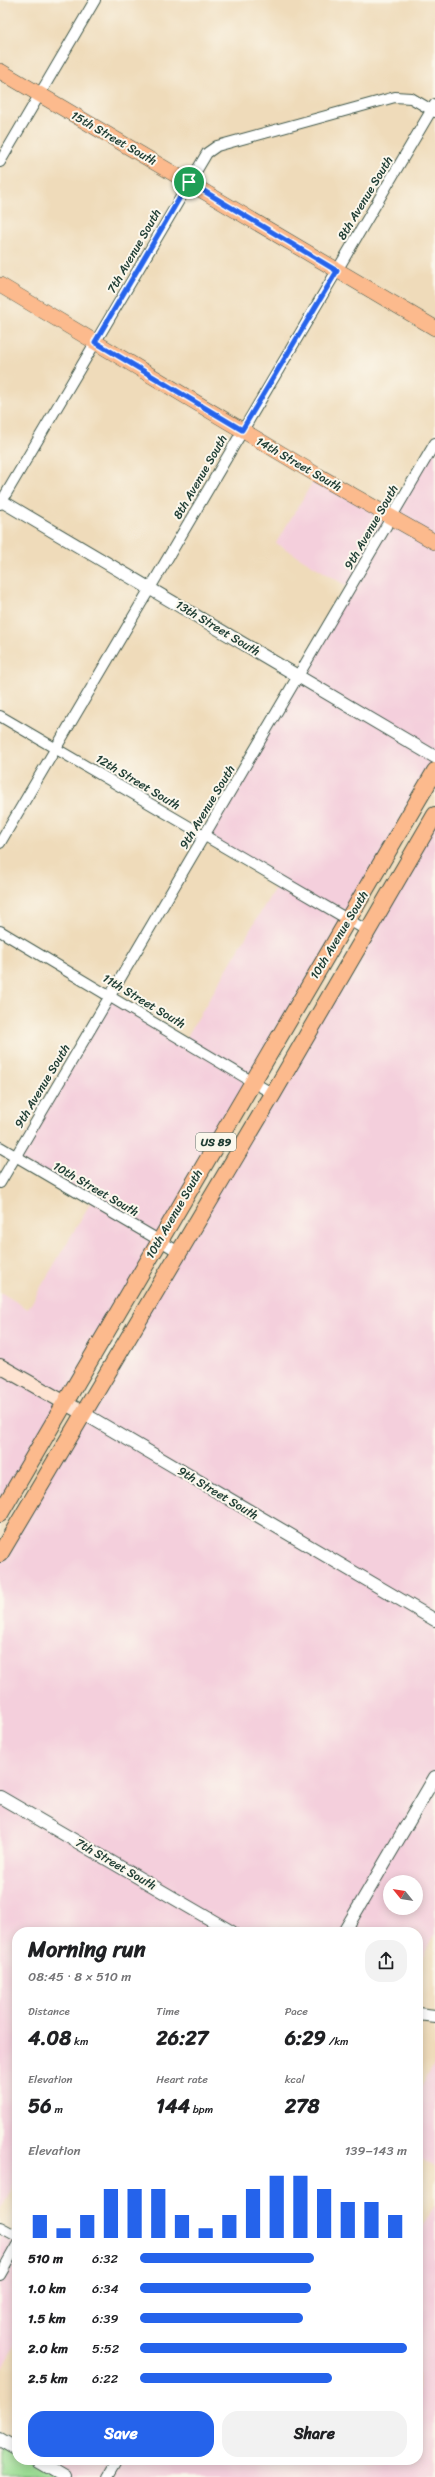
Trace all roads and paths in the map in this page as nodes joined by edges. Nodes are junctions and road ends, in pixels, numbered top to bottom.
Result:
1 (95, 0) edge
2 (0, 71) edge
3 (39, 95) junction
4 (434, 109) edge
5 (0, 162) edge
6 (189, 182) junction
7 (337, 271) junction
8 (0, 285) edge
9 (435, 328) edge
10 (95, 342) junction
11 (242, 430) junction
12 (435, 443) edge
13 (1, 501) edge
14 (392, 517) junction
15 (435, 542) edge
16 (150, 588) junction
17 (299, 676) junction
18 (0, 716) edge
19 (56, 749) junction
20 (435, 757) edge
21 (435, 771) edge
22 (435, 815) edge
23 (204, 836) junction
24 (0, 843) edge
25 (348, 920) junction
26 (366, 930) junction
27 (0, 931) edge
28 (110, 996) junction
29 (251, 1082) junction
30 (273, 1094) junction
31 (0, 1147) edge
32 (15, 1157) junction
33 (0, 1183) edge
34 (158, 1240) junction
35 (179, 1252) junction
36 (0, 1366) edge
37 (65, 1402) junction
38 (83, 1413) junction
39 (0, 1514) edge
40 (0, 1554) edge
41 (435, 1620) edge
42 (435, 1777) edge
43 (0, 1797) edge
44 (223, 1927) edge
45 (347, 1927) edge
46 (423, 2015) edge
47 (435, 2016) edge
48 (0, 2226) edge
49 (12, 2233) edge
50 (12, 2255) edge
51 (0, 2275) edge
52 (0, 2439) edge
53 (12, 2446) edge
54 (45, 2465) edge
55 (115, 2465) edge
56 (65, 2477) edge
57 (108, 2477) edge

1 - 3 street
2 - 3 main road, 15th Street South
3 - 5 street
3 - 6 main road, 15th Street South
4 - 6 street, 7th Avenue South
4 - 7 street, 8th Avenue South
6 - 7 main road, 15th Street South
6 - 10 street, 7th Avenue South
7 - 9 main road, 15th Street South
7 - 11 street, 8th Avenue South
8 - 10 main road, 14th Street South
10 - 11 main road, 14th Street South
10 - 13 street, 7th Avenue South
11 - 14 main road, 14th Street South
11 - 16 street, 8th Avenue South
12 - 14 street, 9th Avenue South
13 - 16 street, 13th Street South
14 - 15 main road, 14th Street South
14 - 17 street, 9th Avenue South
16 - 17 street, 13th Street South
16 - 19 street, 8th Avenue South
17 - 20 street, 13th Street South
17 - 23 street, 9th Avenue South
18 - 19 street, 12th Street South
19 - 23 street, 12th Street South
19 - 24 street, 8th Avenue South
21 - 25 highway, 10th Avenue South / US 89
22 - 26 highway, 10th Avenue South / US 89
23 - 25 street, 12th Street South
23 - 28 street, 9th Avenue South
25 - 26 street, 12th Street South
25 - 29 highway, 10th Avenue South / US 89
26 - 30 highway, 10th Avenue South / US 89
27 - 28 street, 11th Street South
28 - 29 street, 11th Street South
28 - 32 street, 9th Avenue South
29 - 30 street, 11th Street South
29 - 34 highway, 10th Avenue South / US 89
30 - 35 highway, 10th Avenue South / US 89
31 - 32 street, 10th Street South
32 - 33 street, 9th Avenue South
32 - 34 street, 10th Street South
34 - 35 street, 10th Street South
34 - 37 highway, 10th Avenue South / US 89
35 - 38 highway, 10th Avenue South / US 89
36 - 37 main road, 9th Street South
37 - 38 main road, 9th Street South
37 - 39 highway, 10th Avenue South / US 89
38 - 40 highway, 10th Avenue South / US 89
38 - 41 street, 9th Street South
42 - 45 street
43 - 44 street, 7th Street South
46 - 47 street
48 - 49 street
50 - 51 street
52 - 53 street
54 - 56 street
55 - 57 street

